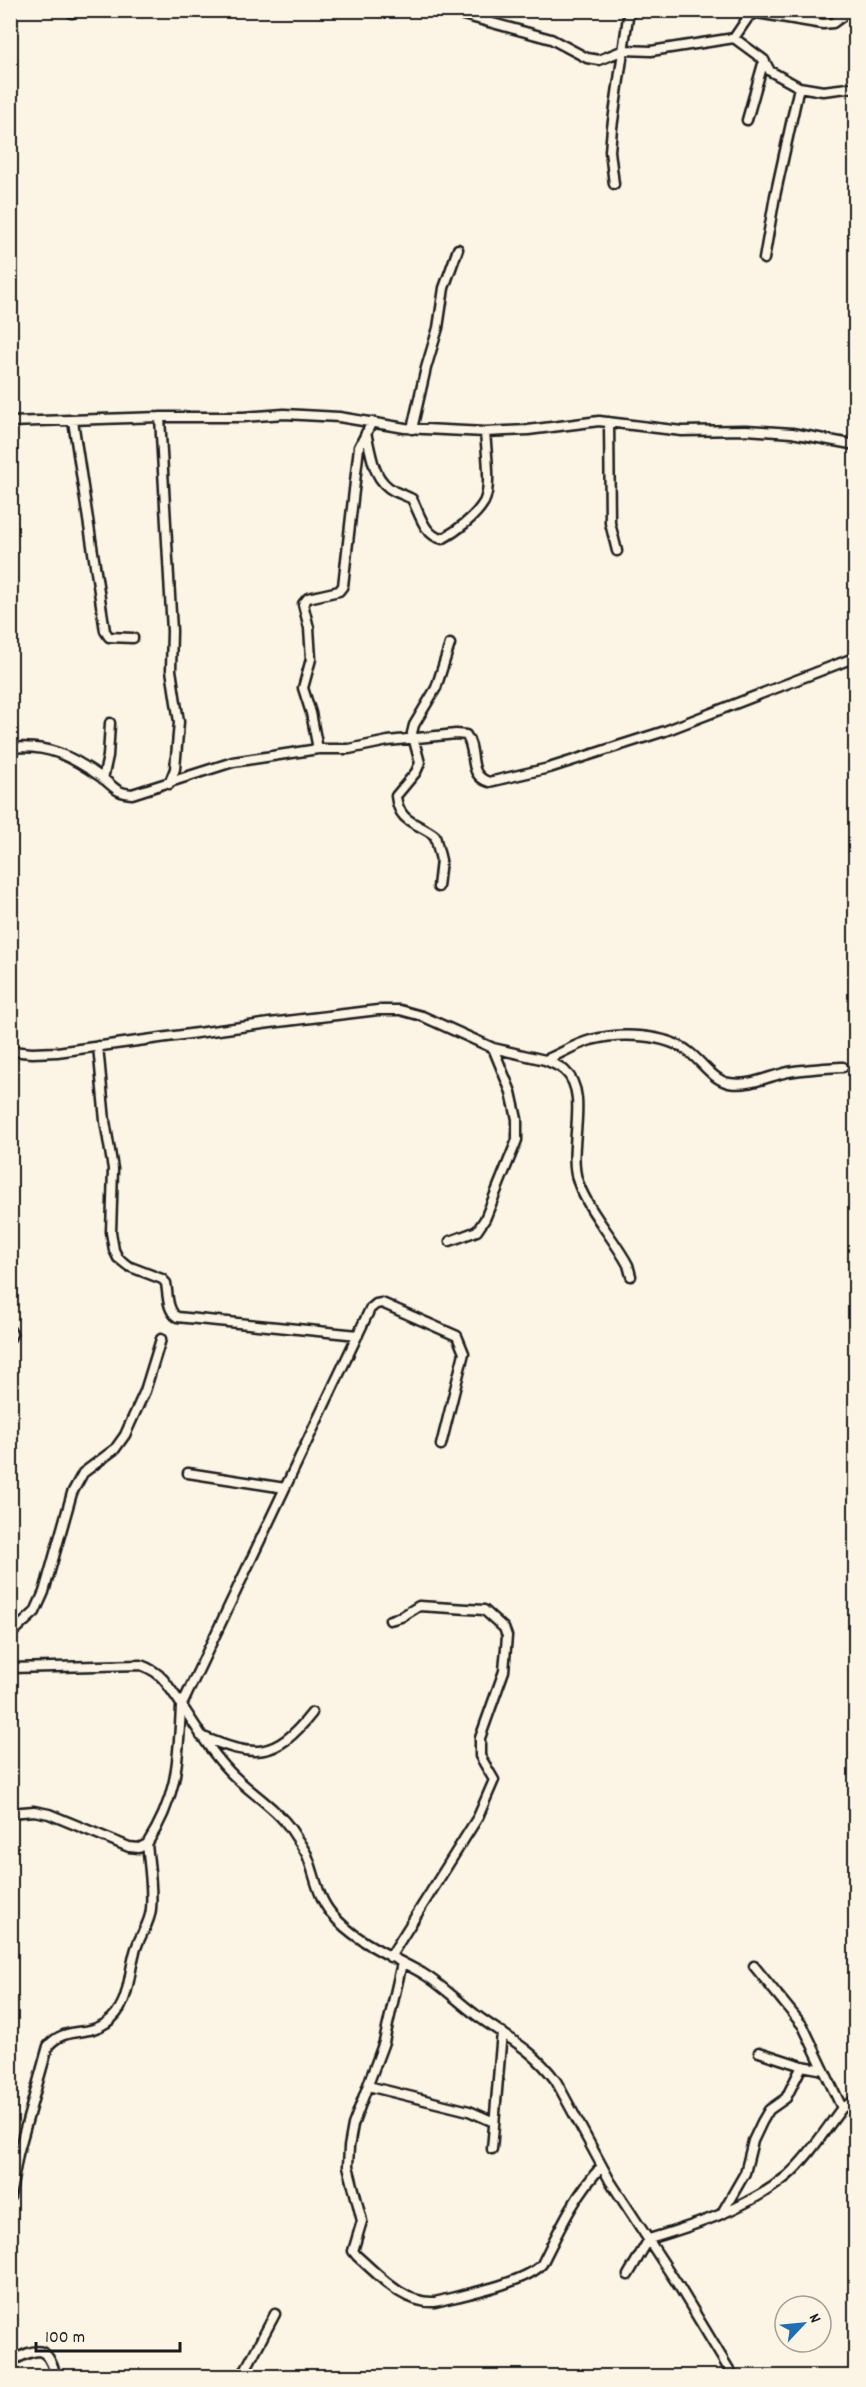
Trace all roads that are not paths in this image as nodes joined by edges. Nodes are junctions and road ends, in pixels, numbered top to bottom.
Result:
1 (445, 10) edge
2 (629, 10) edge
3 (851, 10) edge
4 (734, 38) junction
5 (624, 50) junction
6 (764, 60) junction
7 (799, 87) junction
8 (855, 87) edge
9 (747, 120) dead end
10 (614, 184) dead end
11 (458, 249) dead end
12 (764, 259) dead end
13 (160, 417) junction
14 (73, 420) junction
15 (10, 422) edge
16 (372, 422) junction
17 (609, 422) junction
18 (412, 429) junction
19 (485, 432) junction
20 (366, 433) junction
21 (855, 445) edge
22 (617, 551) dead end
23 (133, 638) dead end
24 (450, 644) dead end
25 (855, 657) edge
26 (110, 723) dead end
27 (414, 738) junction
28 (10, 748) edge
29 (318, 749) junction
30 (103, 779) junction
31 (169, 784) junction
32 (438, 886) dead end
33 (98, 1046) junction
34 (493, 1048) junction
35 (10, 1051) edge
36 (545, 1060) junction
37 (843, 1067) dead end
38 (450, 1241) dead end
39 (631, 1276) dead end
40 (10, 1330) edge
41 (358, 1335) junction
42 (10, 1338) edge
43 (161, 1340) dead end
44 (441, 1444) dead end
45 (188, 1473) dead end
46 (285, 1488) junction
47 (390, 1620) dead end
48 (10, 1635) edge
49 (10, 1668) edge
50 (181, 1707) junction
51 (312, 1713) dead end
52 (201, 1736) junction
53 (10, 1813) edge
54 (147, 1844) junction
55 (390, 1957) junction
56 (402, 1963) junction
57 (754, 1966) dead end
58 (502, 2032) junction
59 (759, 2052) dead end
60 (802, 2066) junction
61 (824, 2070) junction
62 (368, 2086) junction
63 (855, 2100) edge
64 (842, 2108) junction
65 (495, 2122) junction
66 (492, 2149) dead end
67 (602, 2166) junction
68 (10, 2197) edge
69 (722, 2214) junction
70 (649, 2239) junction
71 (628, 2275) dead end
72 (275, 2314) dead end
73 (10, 2361) edge
74 (56, 2376) edge
75 (242, 2376) edge
76 (733, 2376) edge

1 - 5 street
2 - 5 street
3 - 4 street
4 - 5 street
4 - 6 street
5 - 10 street
6 - 7 street
6 - 9 street
7 - 8 street
7 - 12 street
11 - 18 street
13 - 14 street
13 - 16 street
13 - 31 street
14 - 15 street
14 - 23 street
16 - 18 street
16 - 20 street
17 - 19 street
17 - 21 street
17 - 22 street
18 - 19 street
19 - 20 street
20 - 29 street
24 - 27 street
25 - 27 street
26 - 30 street
27 - 29 street
27 - 32 street
28 - 30 street
29 - 31 street
30 - 31 street
33 - 34 street
33 - 35 street
33 - 41 street
34 - 36 street
34 - 38 street
36 - 37 street
36 - 39 street
40 - 42 street
41 - 44 street
41 - 46 street
43 - 48 street
45 - 46 street
46 - 50 street
47 - 55 street
49 - 50 street
50 - 52 street
50 - 54 street
51 - 52 street
52 - 55 street
53 - 54 street
54 - 68 street
55 - 56 street
56 - 58 street
56 - 62 street
57 - 61 street
58 - 65 street
58 - 67 street
59 - 60 street
60 - 61 street
60 - 69 street
61 - 64 street
62 - 65 street
62 - 67 street
63 - 64 street
64 - 69 street
65 - 66 street
67 - 70 street
69 - 70 street
70 - 71 street
70 - 76 street
72 - 75 street
73 - 74 street

